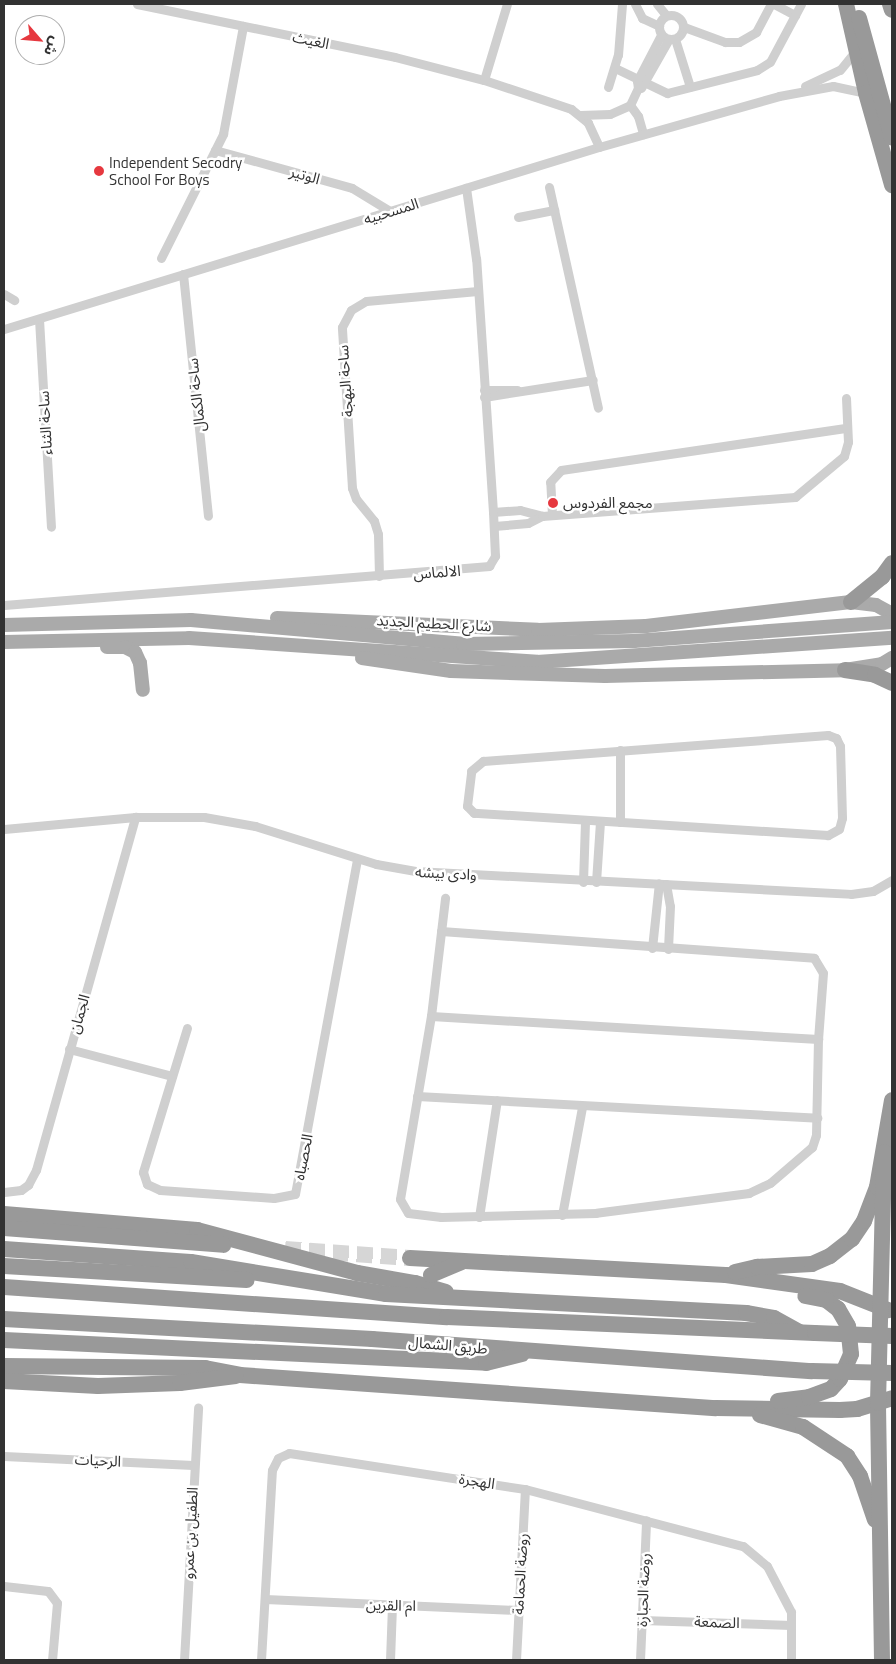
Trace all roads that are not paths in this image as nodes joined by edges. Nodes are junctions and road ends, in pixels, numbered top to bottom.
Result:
1 (137, 4) edge
2 (507, 4) edge
3 (622, 4) edge
4 (635, 4) edge
5 (657, 4) edge
6 (773, 4) edge
7 (801, 4) edge
8 (846, 4) edge
9 (855, 4) edge
10 (890, 4) edge
11 (174, 8) edge
12 (892, 10) edge
13 (666, 15) junction
14 (795, 15) junction
15 (243, 26) junction
16 (684, 27) junction
17 (666, 34) junction
18 (856, 50) junction
19 (615, 68) junction
20 (484, 80) junction
21 (640, 84) junction
22 (608, 87) dead end
23 (690, 87) junction
24 (866, 93) junction
25 (780, 96) junction
26 (630, 105) junction
27 (580, 115) junction
28 (643, 134) junction
29 (892, 138) edge
30 (599, 147) junction
31 (215, 150) junction
32 (892, 185) edge
33 (549, 187) dead end
34 (466, 188) junction
35 (554, 210) junction
36 (390, 211) junction
37 (518, 217) dead end
38 (162, 258) dead end
39 (183, 274) junction
40 (478, 291) junction
41 (4, 294) edge
42 (14, 300) dead end
43 (39, 319) junction
44 (4, 329) edge
45 (593, 380) junction
46 (484, 394) junction
47 (846, 398) dead end
48 (598, 408) dead end
49 (847, 428) junction
50 (493, 512) junction
51 (552, 515) junction
52 (208, 516) dead end
53 (542, 516) junction
54 (494, 526) junction
55 (51, 527) dead end
56 (892, 563) edge
57 (379, 576) junction
58 (851, 602) junction
59 (4, 604) edge
60 (892, 614) edge
61 (224, 622) junction
62 (892, 622) edge
63 (4, 625) edge
64 (892, 638) edge
65 (10, 641) edge
66 (337, 650) junction
67 (892, 658) edge
68 (845, 670) junction
69 (892, 683) edge
70 (143, 690) dead end
71 (620, 750) junction
72 (135, 817) junction
73 (585, 821) junction
74 (600, 822) junction
75 (620, 822) junction
76 (4, 829) edge
77 (357, 859) junction
78 (892, 880) edge
79 (582, 882) junction
80 (596, 882) junction
81 (663, 883) junction
82 (445, 898) dead end
83 (441, 931) junction
84 (652, 948) junction
85 (668, 949) junction
86 (431, 1016) junction
87 (187, 1028) dead end
88 (818, 1039) junction
89 (69, 1049) junction
90 (172, 1076) junction
91 (417, 1096) junction
92 (497, 1100) junction
93 (892, 1100) edge
94 (582, 1107) junction
95 (817, 1118) junction
96 (884, 1152) junction
97 (4, 1192) edge
98 (4, 1214) edge
99 (562, 1215) junction
100 (479, 1217) junction
101 (4, 1228) edge
102 (223, 1245) dead end
103 (4, 1249) edge
104 (410, 1258) tunnel mouth
105 (463, 1262) junction
106 (4, 1266) edge
107 (431, 1275) dead end
108 (726, 1275) junction
109 (247, 1280) dead end
110 (4, 1287) edge
111 (454, 1297) junction
112 (887, 1309) edge
113 (4, 1319) edge
114 (808, 1333) junction
115 (892, 1336) edge
116 (4, 1340) edge
117 (62, 1342) junction
118 (4, 1349) edge
119 (530, 1351) junction
120 (4, 1366) edge
121 (892, 1373) edge
122 (240, 1375) junction
123 (4, 1381) edge
124 (885, 1400) edge
125 (198, 1407) dead end
126 (716, 1408) junction
127 (4, 1456) edge
128 (193, 1465) junction
129 (525, 1488) junction
130 (646, 1520) junction
131 (892, 1527) edge
132 (882, 1544) junction
133 (4, 1586) edge
134 (265, 1599) junction
135 (392, 1605) junction
136 (518, 1610) junction
137 (642, 1620) junction
138 (791, 1625) junction
139 (882, 1628) junction
140 (52, 1660) edge
141 (184, 1660) edge
142 (261, 1660) edge
143 (390, 1660) edge
144 (516, 1660) edge
145 (640, 1660) edge
146 (791, 1660) edge
147 (882, 1660) edge

1 - 11 street, الغيث
2 - 20 street
3 - 19 street
4 - 17 street
5 - 13 street
6 - 14 street
6 - 16 street
7 - 14 street
8 - 18 highway
9 - 29 highway
10 - 12 highway
11 - 15 street, الغيث
13 - 16 street
13 - 17 street
14 - 23 street
15 - 20 street, الغيث
15 - 31 street
16 - 17 street
17 - 21 street
17 - 23 street
18 - 24 highway
18 - 25 street, المسحبيه
19 - 21 street
19 - 22 street
20 - 27 street, الغيث
21 - 23 street
21 - 26 street
24 - 25 street, المسحبيه
24 - 32 highway
25 - 28 street, المسحبيه
26 - 27 street
26 - 28 street
27 - 30 street, الغيث
28 - 30 street, المسحبيه
30 - 34 street, المسحبيه
31 - 36 street, الوتير
31 - 38 street
33 - 35 street
34 - 36 street, المسحبيه
34 - 40 street, الالماس
35 - 37 street
35 - 45 street
36 - 39 street, المسحبيه
39 - 43 street, المسحبيه
39 - 52 street, ساحة الكمال
40 - 46 street, الالماس
40 - 57 street, ساحة البهجة
41 - 42 street
43 - 44 street, المسحبيه
43 - 55 street, ساحة الثناء
45 - 46 street
45 - 48 street
46 - 50 street, الالماس
47 - 49 street
49 - 51 street
49 - 51 street
50 - 53 street
50 - 54 street, الالماس
51 - 53 street
53 - 54 street
54 - 57 street, الالماس
56 - 58 highway
57 - 59 street, الالماس
58 - 60 main road
58 - 61 main road
61 - 62 main road, شارع الحطيم الجديد
61 - 63 main road, شارع الحطيم الجديد
64 - 66 main road
65 - 66 main road
65 - 70 main road
66 - 68 main road
67 - 68 main road
68 - 69 highway
71 - 73 street
71 - 75 street
71 - 75 street
72 - 76 street, وادى بيشه
72 - 77 street, وادى بيشه
72 - 89 street, الجمان
73 - 74 street
73 - 79 street
74 - 75 street
74 - 80 street
77 - 79 street, وادى بيشه
77 - 90 street, الحصباه
78 - 81 street, وادى بيشه
79 - 80 street, وادى بيشه
80 - 81 street, وادى بيشه
81 - 84 street
81 - 85 street
82 - 83 street
83 - 84 street
83 - 86 street
84 - 85 street
85 - 88 street
86 - 88 street
86 - 91 street
87 - 90 street, الحصباه
88 - 95 street
89 - 90 street
89 - 97 street, الجمان
91 - 92 street
91 - 100 street
92 - 94 street
92 - 100 street
93 - 96 highway
94 - 95 street
94 - 99 street
95 - 99 street
96 - 108 highway
96 - 112 highway
98 - 111 highway
99 - 100 street
101 - 102 highway
103 - 111 highway
104 - 105 highway
105 - 107 highway
105 - 108 highway
106 - 109 highway
108 - 112 highway
108 - 126 highway
110 - 114 highway, طريق الشمال
111 - 114 highway
112 - 124 highway
113 - 119 highway, طريق الشمال
114 - 115 highway, طريق الشمال, bridge
116 - 117 highway
117 - 118 highway
117 - 119 highway
119 - 121 highway, طريق الشمال, bridge
120 - 122 highway
122 - 123 highway
122 - 126 highway
124 - 126 highway
124 - 132 highway
125 - 128 street, الطفيل بن عمرو
126 - 132 highway
127 - 128 street, الرحيات
128 - 141 street, الطفيل بن عمرو
129 - 130 street, الهجرة
129 - 134 street, الهجرة
129 - 136 street, روضة الحمامة
130 - 137 street, روضة الحبارة
130 - 138 street, الهجرة
131 - 139 highway
132 - 139 highway
133 - 140 street
134 - 135 street, ام القرين
134 - 142 street, الهجرة
135 - 136 street, ام القرين
135 - 143 street
136 - 144 street, روضة الحمامة
137 - 138 street, الصمعة
137 - 145 street, روضة الحبارة
138 - 146 street, الهجرة
139 - 147 highway

